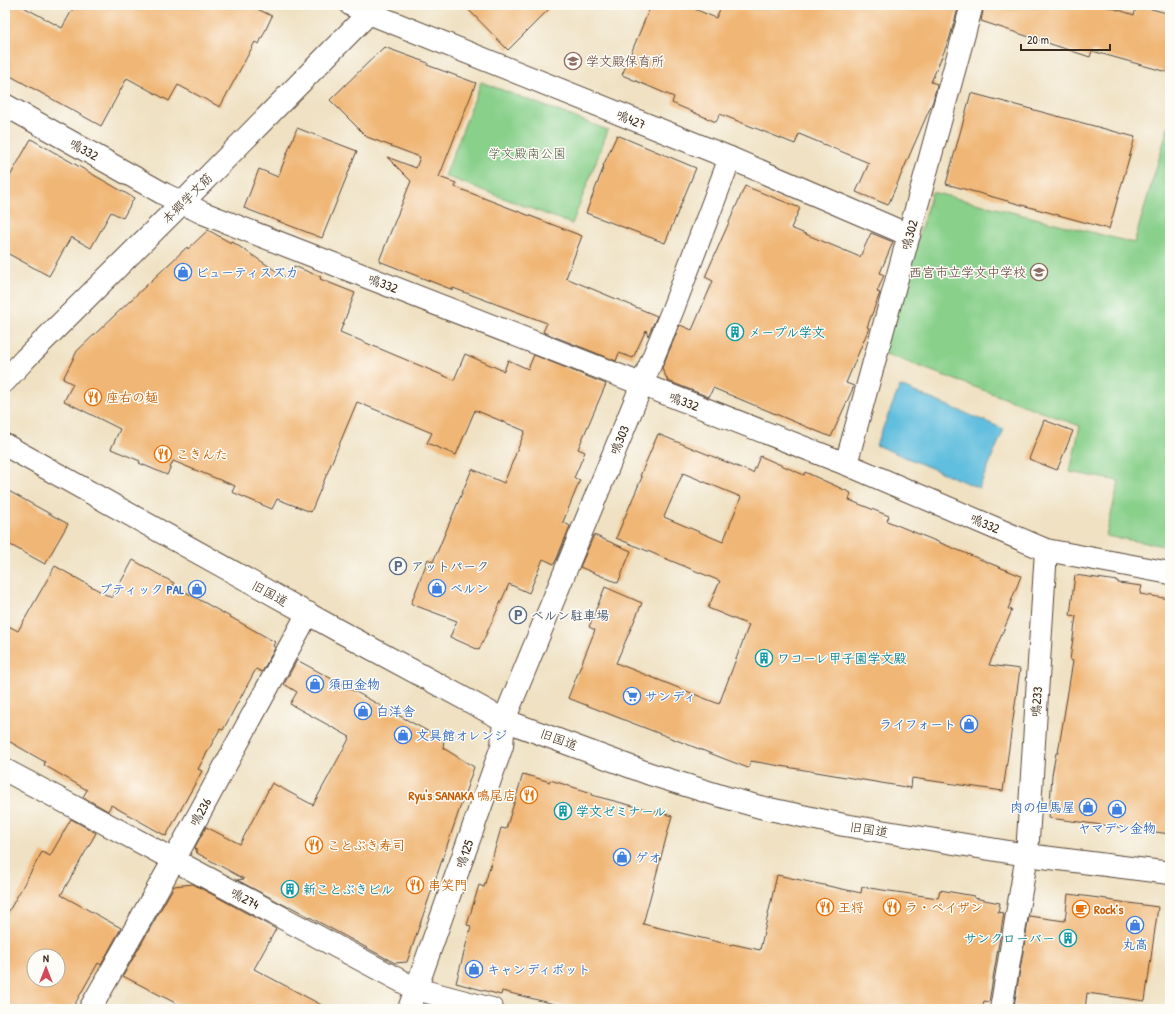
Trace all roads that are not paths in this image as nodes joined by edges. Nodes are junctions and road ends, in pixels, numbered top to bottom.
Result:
1 (399, 5) edge
2 (972, 5) edge
3 (362, 8) edge
4 (5, 105) edge
5 (730, 158) junction
6 (173, 198) junction
7 (909, 235) junction
8 (5, 381) edge
9 (642, 385) junction
10 (5, 445) edge
11 (846, 464) junction
12 (1046, 550) junction
13 (1170, 573) edge
14 (308, 613) junction
15 (504, 720) junction
16 (5, 770) edge
17 (1027, 855) junction
18 (174, 860) junction
19 (1170, 873) edge
20 (412, 999) edge
21 (90, 1009) edge
22 (492, 1009) edge
23 (1001, 1009) edge

1 - 3 street
2 - 7 street, 鳴302
3 - 5 street, 鳴427
3 - 6 street, 本郷学文筋
4 - 6 street, 鳴332
5 - 7 street, 鳴427
5 - 9 street, 鳴303
6 - 8 street, 本郷学文筋
6 - 9 street, 鳴332
7 - 11 street, 鳴302
9 - 11 street, 鳴332
9 - 15 street, 鳴303
10 - 14 street, 旧国道
11 - 12 street, 鳴332
12 - 13 street, 鳴332
12 - 17 street, 鳴233
14 - 15 street, 旧国道
14 - 18 street, 鳴236
15 - 17 street, 旧国道
15 - 20 street, 鳴125
16 - 18 street, 鳴274
17 - 19 street, 旧国道
17 - 23 street, 鳴233
18 - 20 street, 鳴274
18 - 21 street, 鳴236
20 - 22 street, 鳴274

